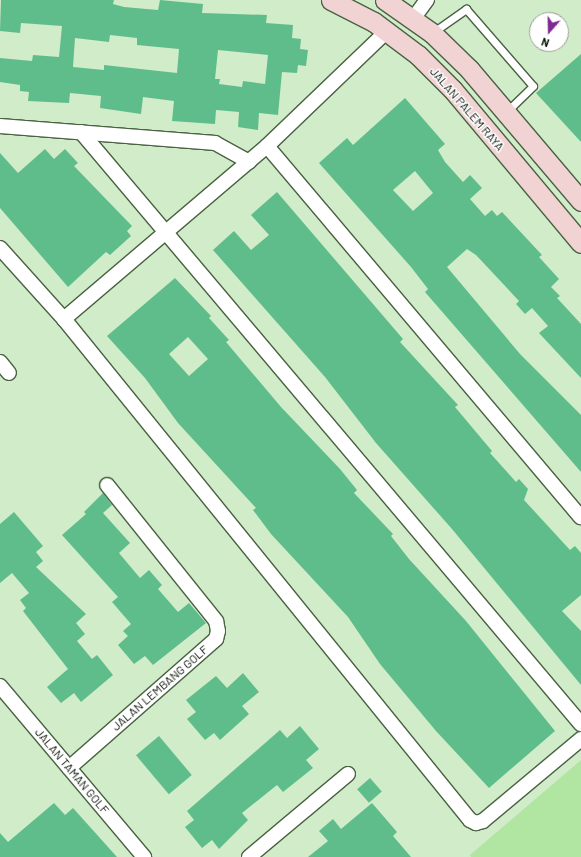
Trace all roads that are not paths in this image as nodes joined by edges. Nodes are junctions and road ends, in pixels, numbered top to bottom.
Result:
1 (331, 0) edge
2 (385, 0) edge
3 (427, 0) edge
4 (413, 19) junction
5 (387, 30) junction
6 (432, 33) junction
7 (506, 112) junction
8 (0, 126) edge
9 (81, 132) junction
10 (267, 146) junction
11 (249, 162) junction
12 (581, 201) edge
13 (167, 231) junction
14 (581, 243) edge
15 (0, 248) edge
16 (64, 319) junction
17 (0, 362) edge
18 (10, 373) dead end
19 (107, 485) dead end
20 (581, 517) edge
21 (0, 686) edge
22 (581, 724) edge
23 (581, 739) edge
24 (69, 768) junction
25 (348, 774) dead end
26 (144, 857) edge
27 (249, 857) edge

1 - 5 street, JALAN PALEM RAYA
2 - 4 street
3 - 4 street
4 - 6 street
5 - 10 street
5 - 14 street, JALAN PALEM RAYA
6 - 7 street
6 - 7 lane
7 - 12 street
8 - 9 street
9 - 11 street
9 - 13 street
10 - 11 street
10 - 20 street
11 - 13 street
13 - 16 street
13 - 22 street
15 - 16 street
16 - 23 street
17 - 18 street
19 - 24 street, JALAN LEMBANG GOLF
21 - 24 street, JALAN TAMAN GOLF
24 - 26 street, JALAN TAMAN GOLF
25 - 27 street

